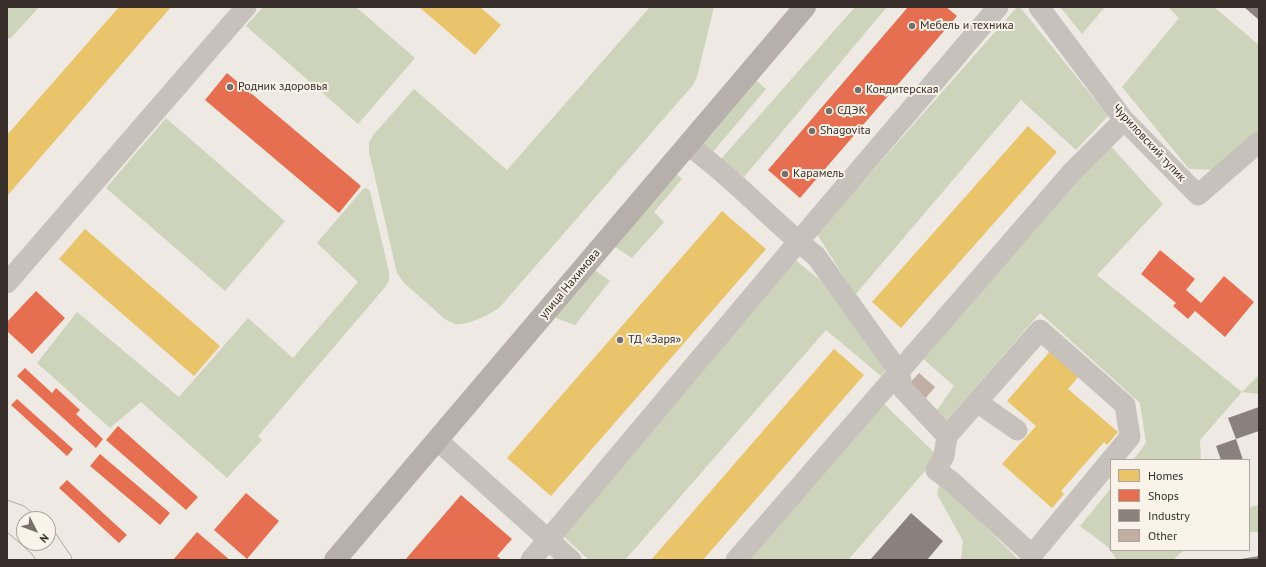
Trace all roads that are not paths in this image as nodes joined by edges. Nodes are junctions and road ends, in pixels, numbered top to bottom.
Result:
1 (246, 7) edge
2 (805, 7) edge
3 (998, 7) edge
4 (1039, 7) edge
5 (1124, 120) junction
6 (1259, 142) edge
7 (688, 145) junction
8 (798, 242) junction
9 (7, 283) edge
10 (899, 372) junction
11 (977, 402) junction
12 (1017, 430) dead end
13 (947, 436) junction
14 (437, 440) junction
15 (1112, 459) edge
16 (1110, 462) edge
17 (548, 540) junction
18 (1032, 558) edge
19 (335, 560) edge
20 (531, 560) edge
21 (571, 560) edge
22 (736, 560) edge

1 - 9 street
2 - 7 main road, улица Нахимова
3 - 8 street
4 - 5 street, Чуриловский тупик
5 - 6 street, Чуриловский тупик
5 - 10 street
7 - 8 street
7 - 14 main road, улица Нахимова
8 - 10 street
8 - 17 street
10 - 13 street
10 - 22 street
11 - 12 street
11 - 13 street
11 - 15 street
13 - 18 street
14 - 17 street
14 - 19 main road, улица Нахимова
16 - 18 street
17 - 20 street
17 - 21 street

